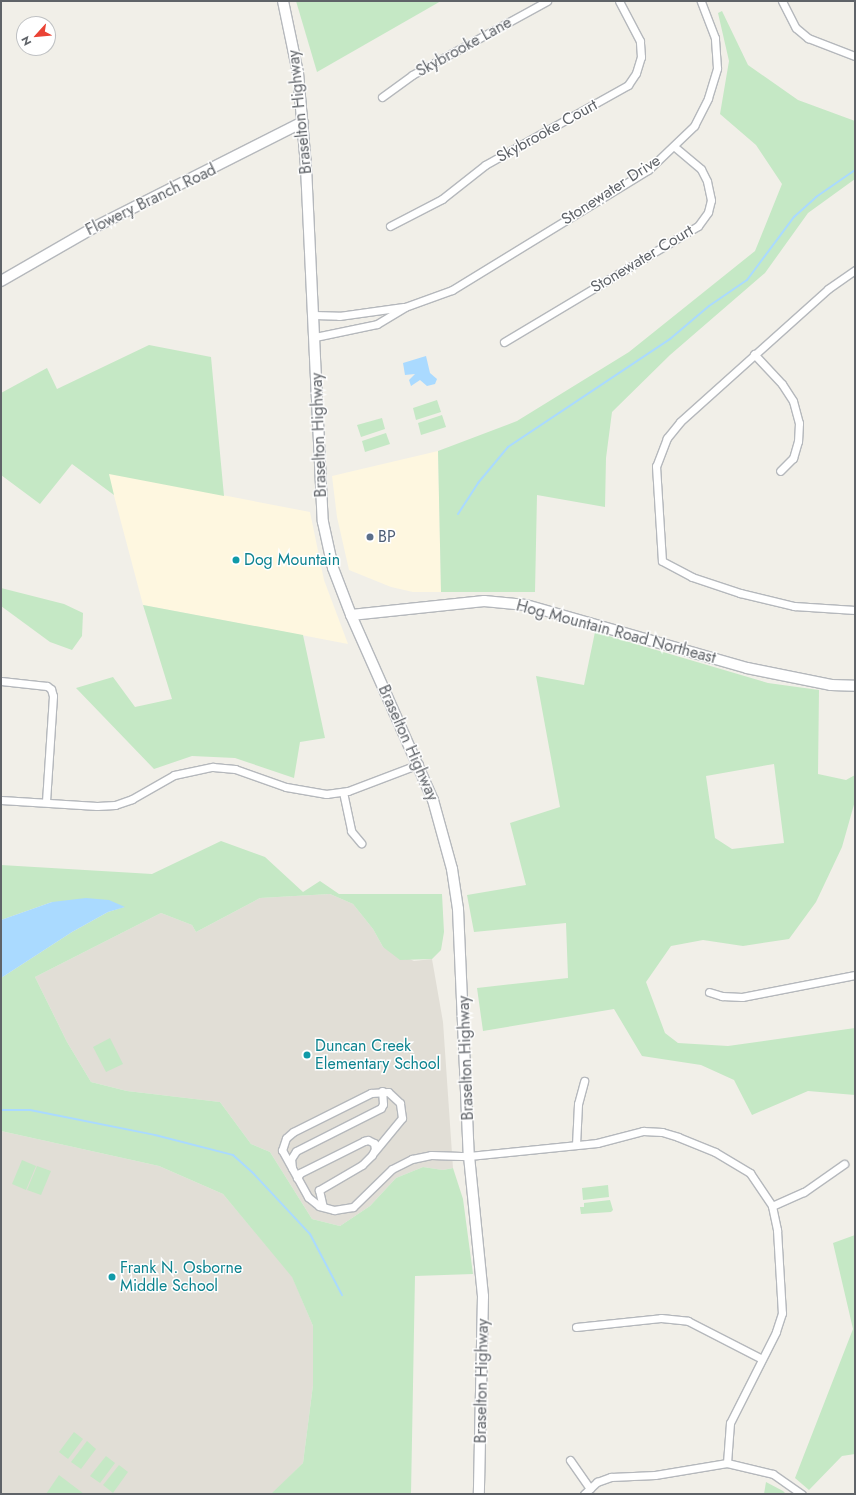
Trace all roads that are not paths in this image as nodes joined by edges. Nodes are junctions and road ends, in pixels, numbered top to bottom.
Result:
1 (283, 1) edge
2 (547, 1) edge
3 (619, 1) edge
4 (701, 1) edge
5 (782, 1) edge
6 (855, 56) edge
7 (382, 97) dead end
8 (303, 122) junction
9 (674, 147) junction
10 (390, 226) dead end
11 (855, 270) edge
12 (1, 281) edge
13 (405, 307) junction
14 (314, 315) junction
15 (315, 337) junction
16 (504, 342) dead end
17 (754, 354) junction
18 (780, 470) dead end
19 (855, 610) edge
20 (351, 615) junction
21 (1, 681) edge
22 (855, 686) edge
23 (419, 764) junction
24 (343, 792) junction
25 (1, 800) edge
26 (46, 802) junction
27 (361, 842) dead end
28 (855, 974) edge
29 (709, 992) dead end
30 (584, 1081) dead end
31 (382, 1092) junction
32 (576, 1145) junction
33 (374, 1152) junction
34 (469, 1156) junction
35 (844, 1164) dead end
36 (290, 1167) junction
37 (297, 1178) junction
38 (772, 1206) junction
39 (322, 1207) junction
40 (576, 1327) dead end
41 (762, 1359) junction
42 (570, 1460) dead end
43 (728, 1463) junction
44 (590, 1489) junction
45 (479, 1494) edge
46 (584, 1494) edge
47 (802, 1494) edge

1 - 8 main road, Braselton Highway
2 - 7 street, Skybrooke Lane
3 - 10 street, Skybrooke Court
4 - 9 street, Stonewater Drive
5 - 6 street
8 - 12 main road, Flowery Branch Road
8 - 14 main road, Braselton Highway
9 - 13 street, Stonewater Drive
9 - 16 street, Stonewater Court
11 - 17 street
13 - 14 street, Stonewater Drive
13 - 15 street, Stonewater Drive
14 - 15 main road, Braselton Highway
15 - 20 main road, Braselton Highway
17 - 18 street
17 - 19 street
20 - 22 main road, Hog Mountain Road Northeast
20 - 23 main road, Braselton Highway
21 - 26 street
23 - 24 street
23 - 34 main road, Braselton Highway
24 - 26 street
24 - 27 street
25 - 26 street
28 - 29 street
30 - 32 street
31 - 33 street
31 - 36 street
31 - 36 street
32 - 34 street
32 - 38 street
33 - 37 street
33 - 39 street
34 - 39 street
34 - 45 main road, Braselton Highway
35 - 38 street
36 - 37 street
37 - 39 street
38 - 41 street
40 - 41 street
41 - 43 street
42 - 44 street
43 - 44 street
43 - 47 street
44 - 46 street

